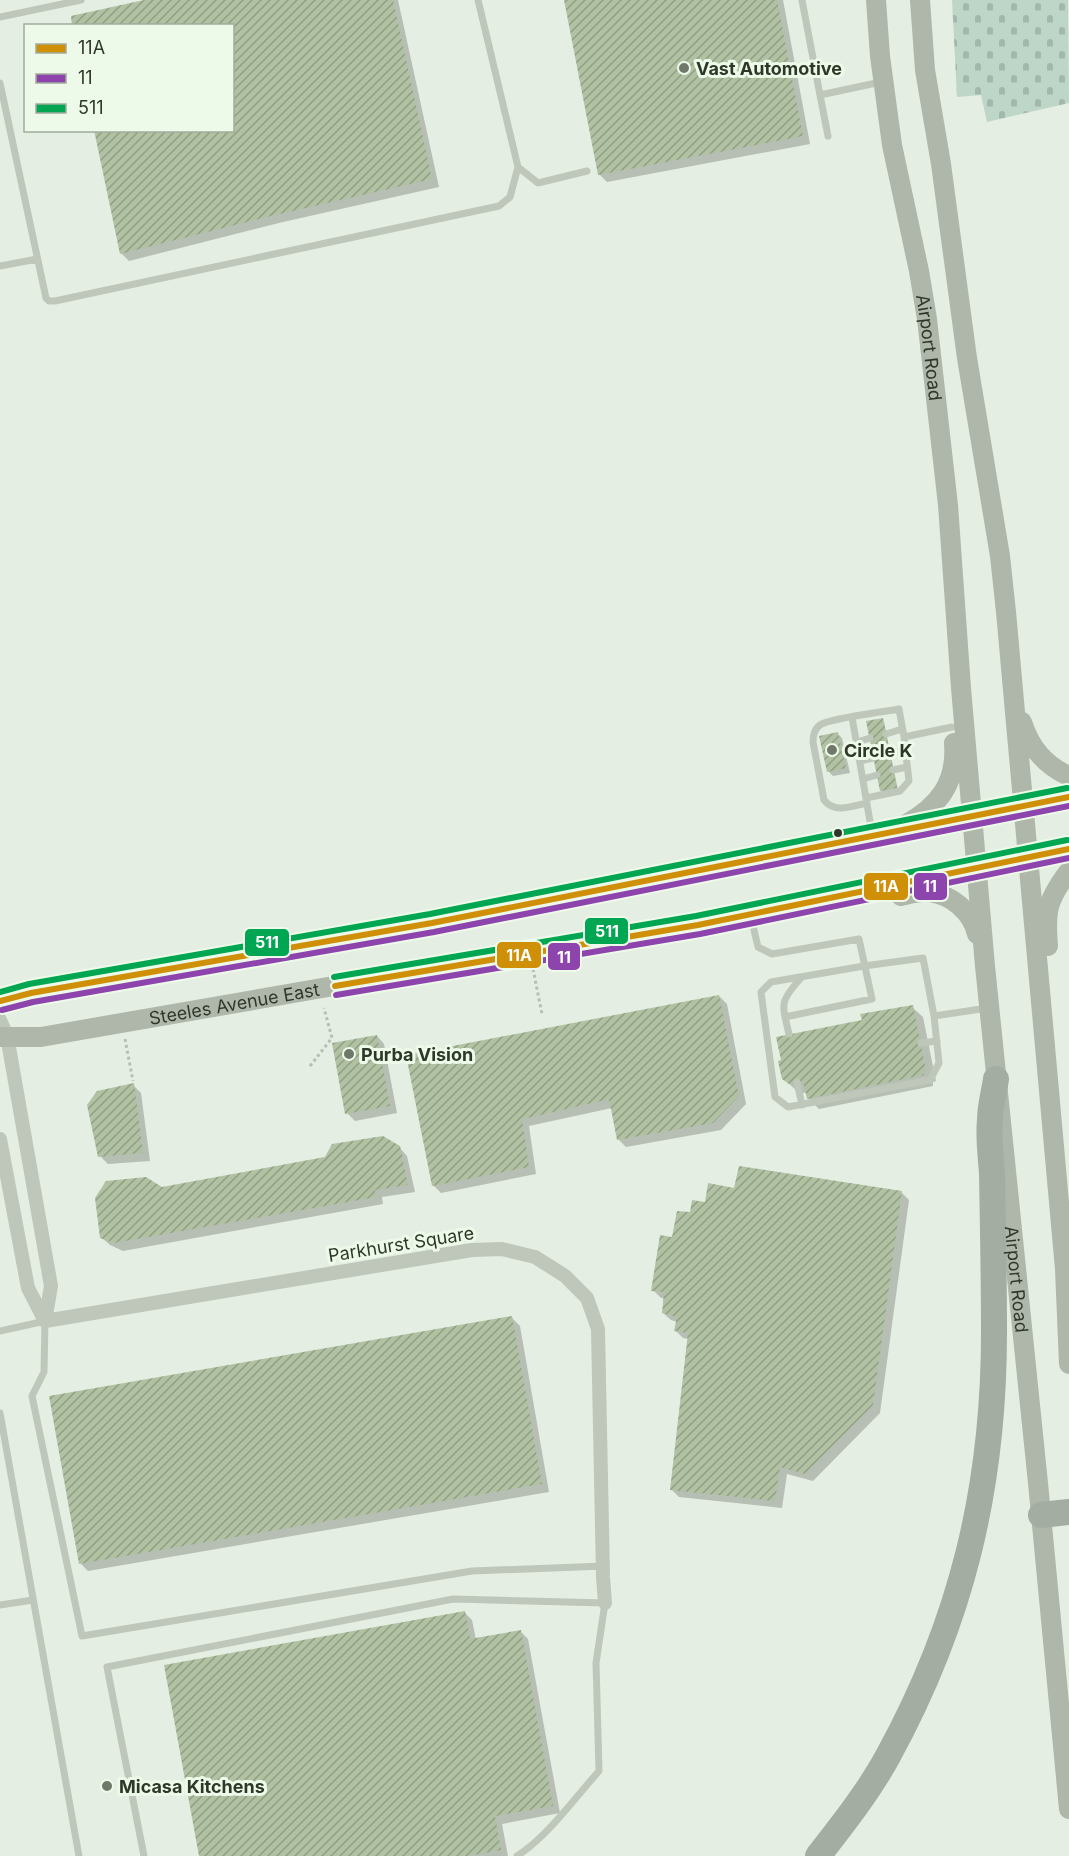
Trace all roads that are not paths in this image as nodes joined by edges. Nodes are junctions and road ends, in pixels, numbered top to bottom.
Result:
1 (81, 0) edge
2 (478, 0) edge
3 (802, 0) edge
4 (876, 0) edge
5 (920, 0) edge
6 (0, 17) edge
7 (883, 81) junction
8 (0, 82) edge
9 (820, 95) junction
10 (828, 136) dead end
11 (518, 166) junction
12 (587, 171) dead end
13 (37, 259) junction
14 (0, 266) edge
15 (961, 688) junction
16 (1013, 691) junction
17 (852, 717) junction
18 (952, 727) junction
19 (903, 733) junction
20 (886, 734) dead end
21 (870, 738) dead end
22 (856, 742) junction
23 (905, 750) junction
24 (890, 754) dead end
25 (873, 758) dead end
26 (860, 761) junction
27 (907, 767) junction
28 (893, 770) dead end
29 (877, 775) dead end
30 (1069, 776) edge
31 (863, 778) junction
32 (1069, 797) edge
33 (867, 800) junction
34 (1023, 806) junction
35 (972, 816) junction
36 (880, 835) junction
37 (1069, 849) edge
38 (1027, 857) junction
39 (976, 868) junction
40 (1069, 871) edge
41 (860, 892) junction
42 (751, 914) junction
43 (864, 966) junction
44 (985, 966) junction
45 (801, 978) junction
46 (0, 1001) edge
47 (989, 1008) junction
48 (934, 1016) junction
49 (785, 1017) junction
50 (1044, 1025) junction
51 (2, 1031) edge
52 (789, 1034) dead end
53 (937, 1041) junction
54 (921, 1043) dead end
55 (996, 1079) junction
56 (797, 1082) dead end
57 (802, 1105) junction
58 (0, 1139) edge
59 (45, 1321) junction
60 (0, 1331) edge
61 (1069, 1364) edge
62 (0, 1413) edge
63 (1069, 1512) edge
64 (1041, 1515) junction
65 (604, 1566) junction
66 (33, 1599) junction
67 (605, 1603) junction
68 (0, 1605) edge
69 (1069, 1809) edge
70 (80, 1856) edge
71 (144, 1856) edge
72 (517, 1856) edge
73 (818, 1856) edge

1 - 6 lane
2 - 11 lane
3 - 9 lane
4 - 7 main road, Airport Road
5 - 16 main road, Airport Road
7 - 9 lane
7 - 15 main road, Airport Road
8 - 13 lane
9 - 10 lane
11 - 12 lane
11 - 13 lane
13 - 14 lane
15 - 18 main road
15 - 35 main road, Airport Road
16 - 30 main road
16 - 34 main road, Airport Road
17 - 19 lane
17 - 22 lane
17 - 33 lane
18 - 19 lane
18 - 36 main road
19 - 20 lane
19 - 23 lane
21 - 22 lane
22 - 26 lane
23 - 24 lane
23 - 27 lane
25 - 26 lane
26 - 31 lane
27 - 28 lane
27 - 33 lane
29 - 31 lane
31 - 33 lane
32 - 34 main road
33 - 36 lane
34 - 35 main road
34 - 38 main road, Airport Road
35 - 36 main road
35 - 39 main road, Airport Road
36 - 46 main road
37 - 38 main road, Steeles Avenue East
38 - 39 main road, Steeles Avenue East
38 - 50 main road, Airport Road
39 - 41 main road, Steeles Avenue East
39 - 44 main road, Airport Road
40 - 50 main road
41 - 42 main road, Steeles Avenue East
41 - 44 main road
42 - 43 lane
42 - 51 main road, Steeles Avenue East
43 - 45 lane
43 - 48 lane
43 - 49 lane
44 - 47 main road, Airport Road
45 - 49 lane
45 - 57 lane
47 - 48 lane
47 - 55 main road, Airport Road
48 - 53 lane
49 - 52 lane
50 - 61 main road, Airport Road
51 - 59 street
53 - 54 lane
53 - 57 lane
55 - 64 main road, Airport Road
55 - 73 highway
56 - 57 lane
58 - 59 street
59 - 60 lane
59 - 65 street, Parkhurst Square
59 - 65 lane
62 - 66 lane
63 - 64 highway
64 - 69 main road, Airport Road
65 - 67 street, Parkhurst Square
66 - 68 lane
66 - 70 lane
67 - 71 lane
67 - 72 lane

